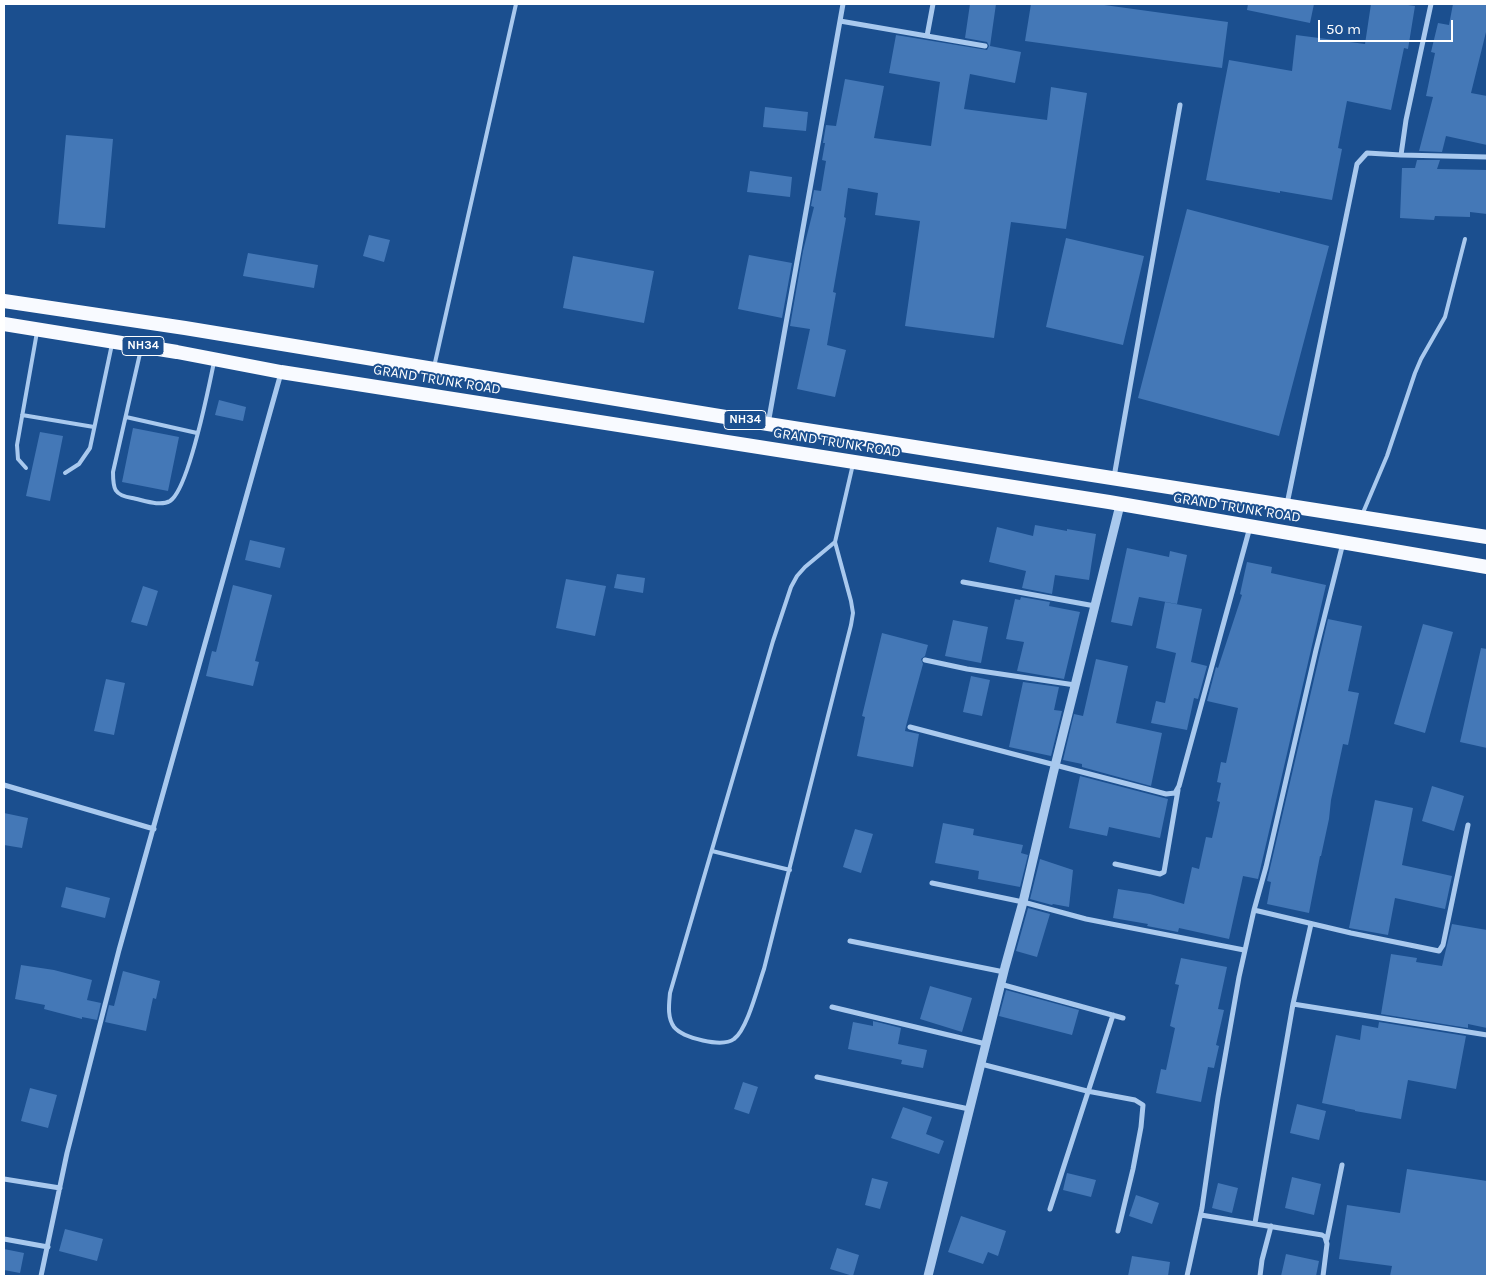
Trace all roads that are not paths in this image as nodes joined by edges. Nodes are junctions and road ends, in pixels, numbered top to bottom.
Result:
1 (516, 4) edge
2 (843, 4) edge
3 (933, 4) edge
4 (1431, 4) edge
5 (840, 21) junction
6 (927, 36) junction
7 (985, 46) dead end
8 (1180, 105) dead end
9 (1401, 155) junction
10 (1487, 157) edge
11 (1465, 239) dead end
12 (4, 301) edge
13 (4, 324) edge
14 (37, 330) junction
15 (112, 342) junction
16 (142, 346) junction
17 (215, 359) junction
18 (433, 369) junction
19 (281, 372) junction
20 (22, 415) junction
21 (126, 417) junction
22 (768, 424) junction
23 (94, 427) junction
24 (197, 432) junction
25 (853, 462) junction
26 (26, 468) dead end
27 (65, 473) dead end
28 (1114, 478) junction
29 (1120, 505) junction
30 (1287, 505) junction
31 (1361, 517) junction
32 (1250, 527) junction
33 (1487, 537) edge
34 (835, 542) junction
35 (1344, 542) junction
36 (1487, 567) edge
37 (963, 582) dead end
38 (1095, 606) junction
39 (925, 660) dead end
40 (1075, 686) junction
41 (910, 727) dead end
42 (1055, 764) junction
43 (4, 785) edge
44 (1178, 790) junction
45 (1468, 825) dead end
46 (154, 829) junction
47 (712, 851) junction
48 (1115, 864) dead end
49 (790, 870) junction
50 (932, 883) dead end
51 (1023, 902) junction
52 (1254, 910) junction
53 (1311, 924) junction
54 (850, 941) dead end
55 (1244, 950) junction
56 (1004, 972) junction
57 (1000, 984) junction
58 (1292, 1004) junction
59 (832, 1007) dead end
60 (1113, 1015) junction
61 (1123, 1018) dead end
62 (1487, 1035) edge
63 (986, 1044) junction
64 (980, 1064) junction
65 (817, 1077) dead end
66 (1087, 1091) junction
67 (969, 1109) junction
68 (1342, 1165) dead end
69 (4, 1179) edge
70 (60, 1188) junction
71 (1050, 1209) dead end
72 (1201, 1215) junction
73 (1255, 1224) junction
74 (1271, 1226) junction
75 (1118, 1231) dead end
76 (4, 1239) edge
77 (1327, 1240) junction
78 (48, 1247) junction
79 (41, 1276) edge
80 (928, 1276) edge
81 (1187, 1276) edge
82 (1260, 1276) edge
83 (1323, 1276) edge

1 - 18 lane
2 - 5 street
3 - 6 street
4 - 9 street
5 - 6 street
5 - 22 street
6 - 7 street
8 - 28 street
9 - 10 street
9 - 30 street
11 - 31 lane
12 - 18 highway, GRAND TRUNK ROAD / NH34
13 - 14 highway, GRAND TRUNK ROAD / NH34
14 - 15 highway, GRAND TRUNK ROAD / NH34
14 - 20 lane
15 - 16 highway, GRAND TRUNK ROAD / NH34
15 - 23 lane
16 - 17 highway, GRAND TRUNK ROAD / NH34
16 - 21 lane
17 - 19 highway, GRAND TRUNK ROAD / NH34
17 - 24 lane
18 - 22 highway, GRAND TRUNK ROAD / NH34
19 - 25 highway, GRAND TRUNK ROAD / NH34
19 - 46 street
20 - 23 lane
20 - 26 lane
21 - 24 lane
21 - 24 lane
22 - 28 highway, GRAND TRUNK ROAD / NH34
23 - 27 lane
25 - 29 highway, GRAND TRUNK ROAD / NH34
25 - 34 lane
28 - 30 highway, GRAND TRUNK ROAD / NH34
29 - 32 highway, GRAND TRUNK ROAD / NH34
29 - 38 street
30 - 31 highway, GRAND TRUNK ROAD / NH34
31 - 33 highway, GRAND TRUNK ROAD / NH34
32 - 35 highway, GRAND TRUNK ROAD / NH34
32 - 44 street
34 - 47 lane
34 - 49 lane
35 - 36 highway, GRAND TRUNK ROAD / NH34
35 - 52 street
37 - 38 street
38 - 40 street
39 - 40 street
40 - 42 street
41 - 42 street
42 - 44 street
42 - 51 street
43 - 46 street
44 - 48 street
45 - 53 street
46 - 70 street
47 - 49 lane
47 - 49 lane
50 - 51 street
51 - 55 street
51 - 56 street
52 - 53 street
52 - 55 street
53 - 58 street
54 - 56 street
55 - 72 street
56 - 57 street
57 - 60 street
57 - 63 street
58 - 62 street
58 - 73 street
59 - 63 street
60 - 61 street
60 - 66 street
63 - 64 street
64 - 66 street
64 - 67 street
65 - 67 street
66 - 71 street
66 - 75 street
67 - 80 street
68 - 77 street
69 - 70 street
70 - 78 street
72 - 73 street
72 - 81 street
73 - 74 street
74 - 77 street
74 - 82 street
76 - 78 street
77 - 83 street
78 - 79 street

